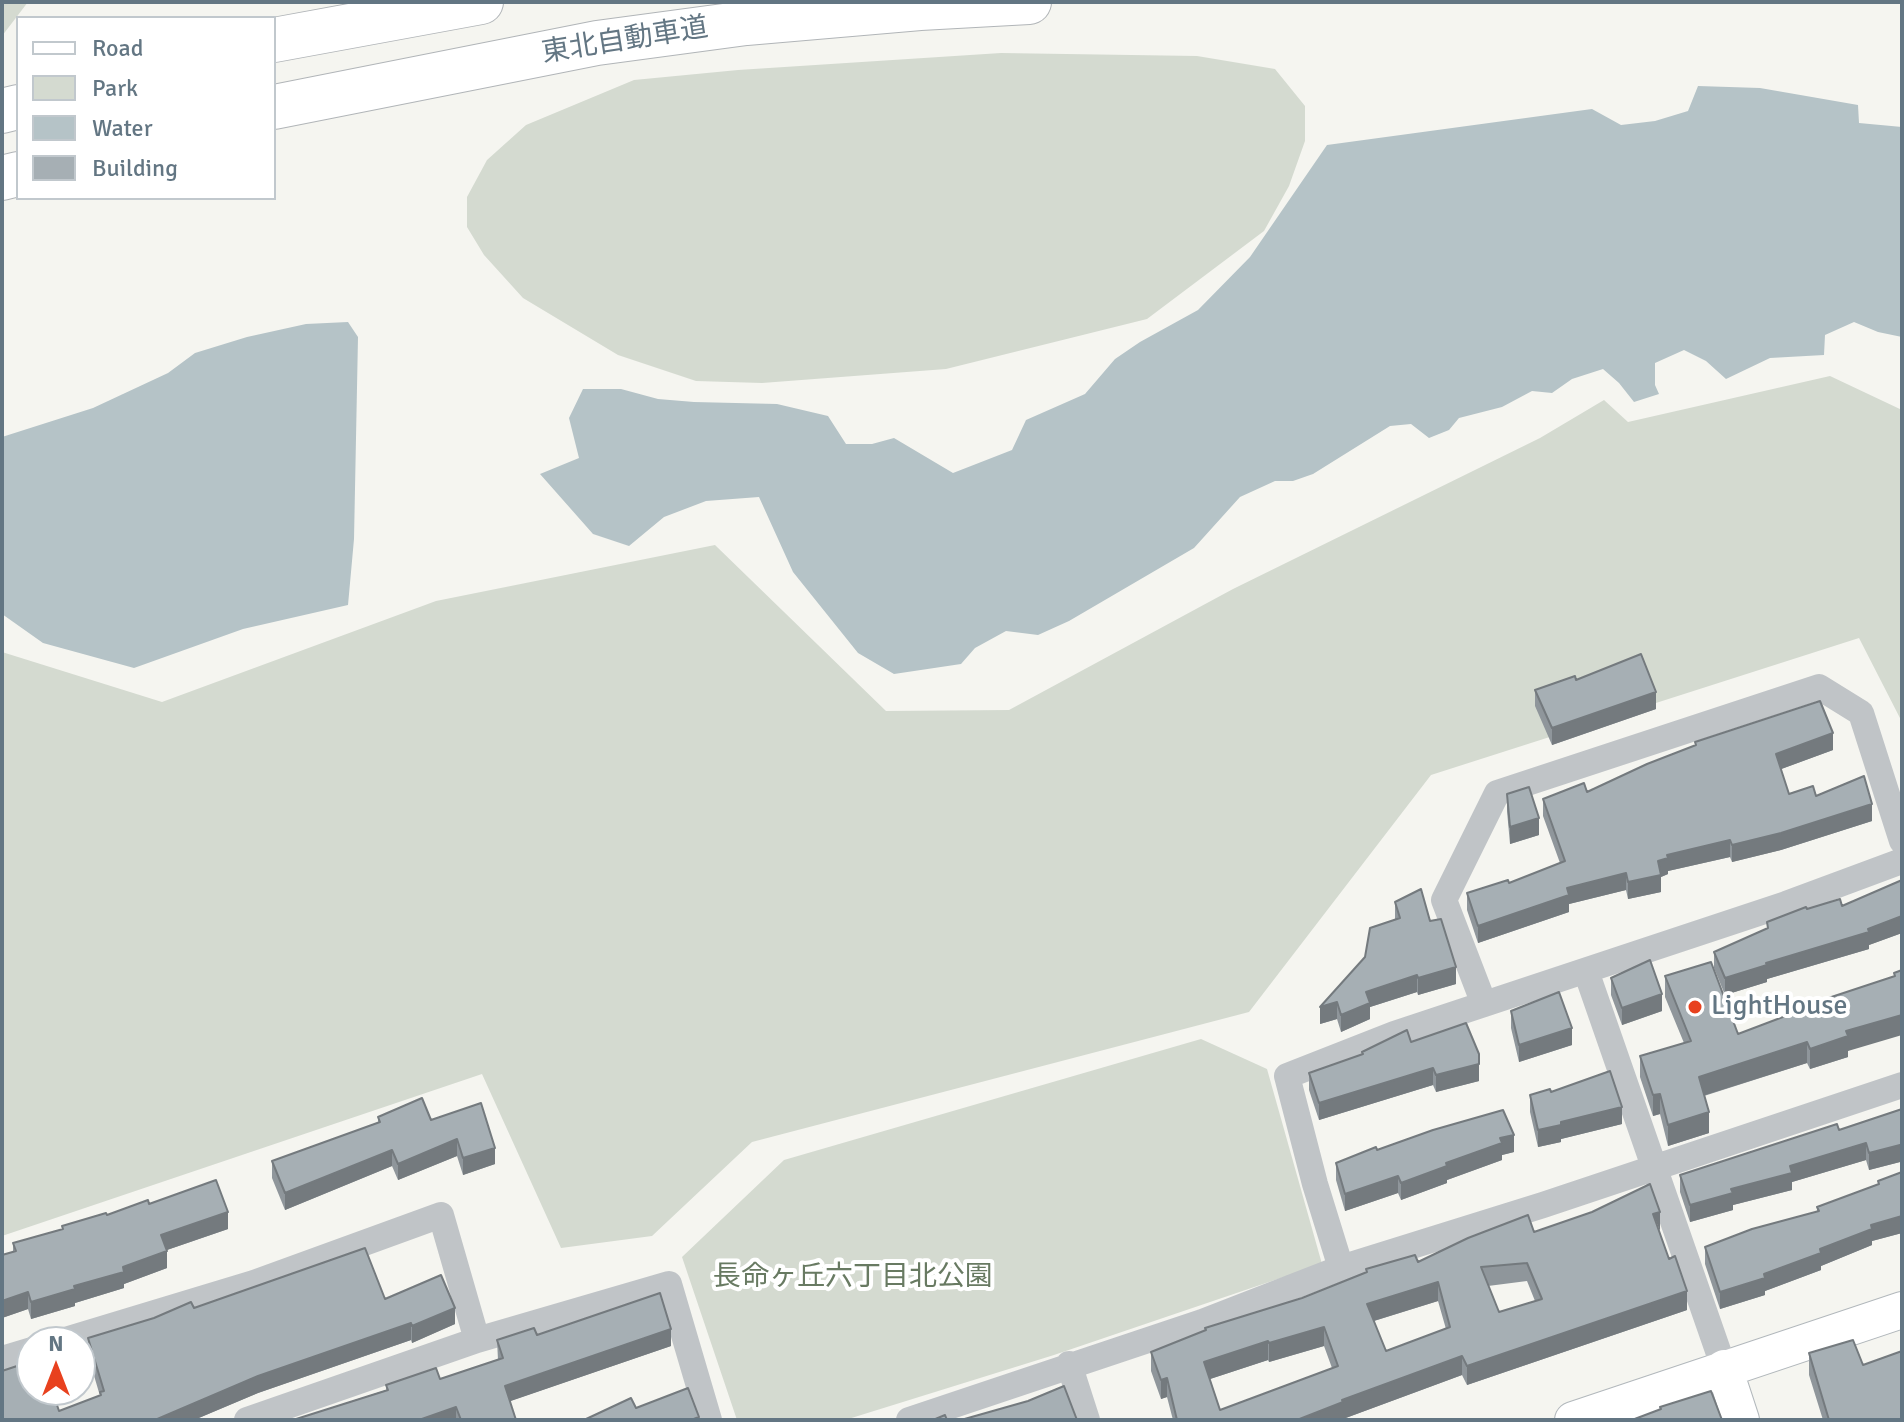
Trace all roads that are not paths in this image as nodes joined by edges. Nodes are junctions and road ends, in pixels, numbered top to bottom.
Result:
1 (481, 2) edge
2 (1029, 2) edge
3 (276, 40) edge
4 (276, 107) edge
5 (1902, 841) edge
6 (1902, 861) edge
7 (1586, 971) junction
8 (1484, 1004) junction
9 (1902, 1085) edge
10 (1653, 1169) junction
11 (1341, 1268) junction
12 (1902, 1310) edge
13 (96, 1331) edge
14 (477, 1340) junction
15 (1069, 1364) junction
16 (1724, 1368) junction
17 (247, 1420) edge
18 (709, 1420) edge
19 (909, 1420) edge
20 (1087, 1420) edge
21 (1573, 1420) edge
22 (1741, 1420) edge

1 - 3 highway
2 - 4 highway, 東北自動車道
5 - 8 street
6 - 7 street
7 - 8 street
7 - 10 street
8 - 11 street
9 - 10 street
10 - 11 street
10 - 16 street
11 - 15 street
12 - 16 street
13 - 14 street
14 - 17 street
14 - 18 street
15 - 19 street
15 - 20 street
16 - 21 street
16 - 22 street

